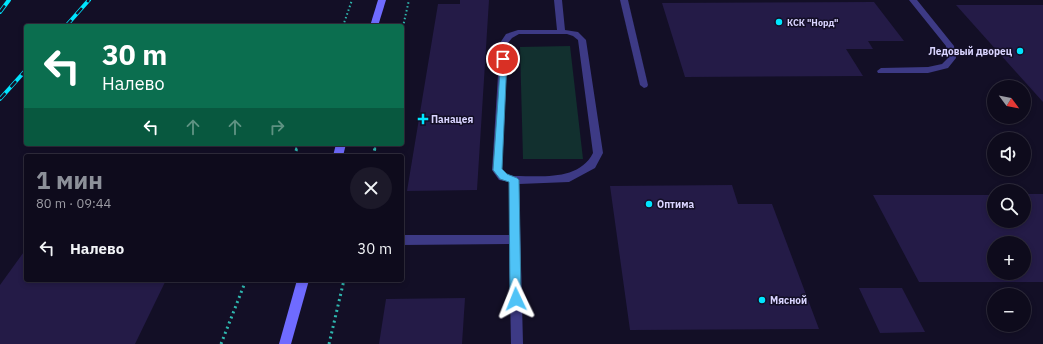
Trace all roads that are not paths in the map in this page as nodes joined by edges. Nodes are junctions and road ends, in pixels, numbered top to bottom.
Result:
1 (382, 0) edge
2 (558, 0) edge
3 (624, 0) edge
4 (913, 0) edge
5 (375, 24) edge
6 (561, 32) junction
7 (881, 71) dead end
8 (644, 85) dead end
9 (514, 180) junction
10 (514, 239) junction
11 (404, 240) edge
12 (302, 282) edge
13 (285, 344) edge
14 (517, 344) edge

1 - 5 main road
2 - 6 lane
3 - 8 lane
4 - 7 lane
6 - 9 lane
6 - 9 lane
9 - 10 lane
10 - 11 lane
10 - 14 lane
12 - 13 main road

